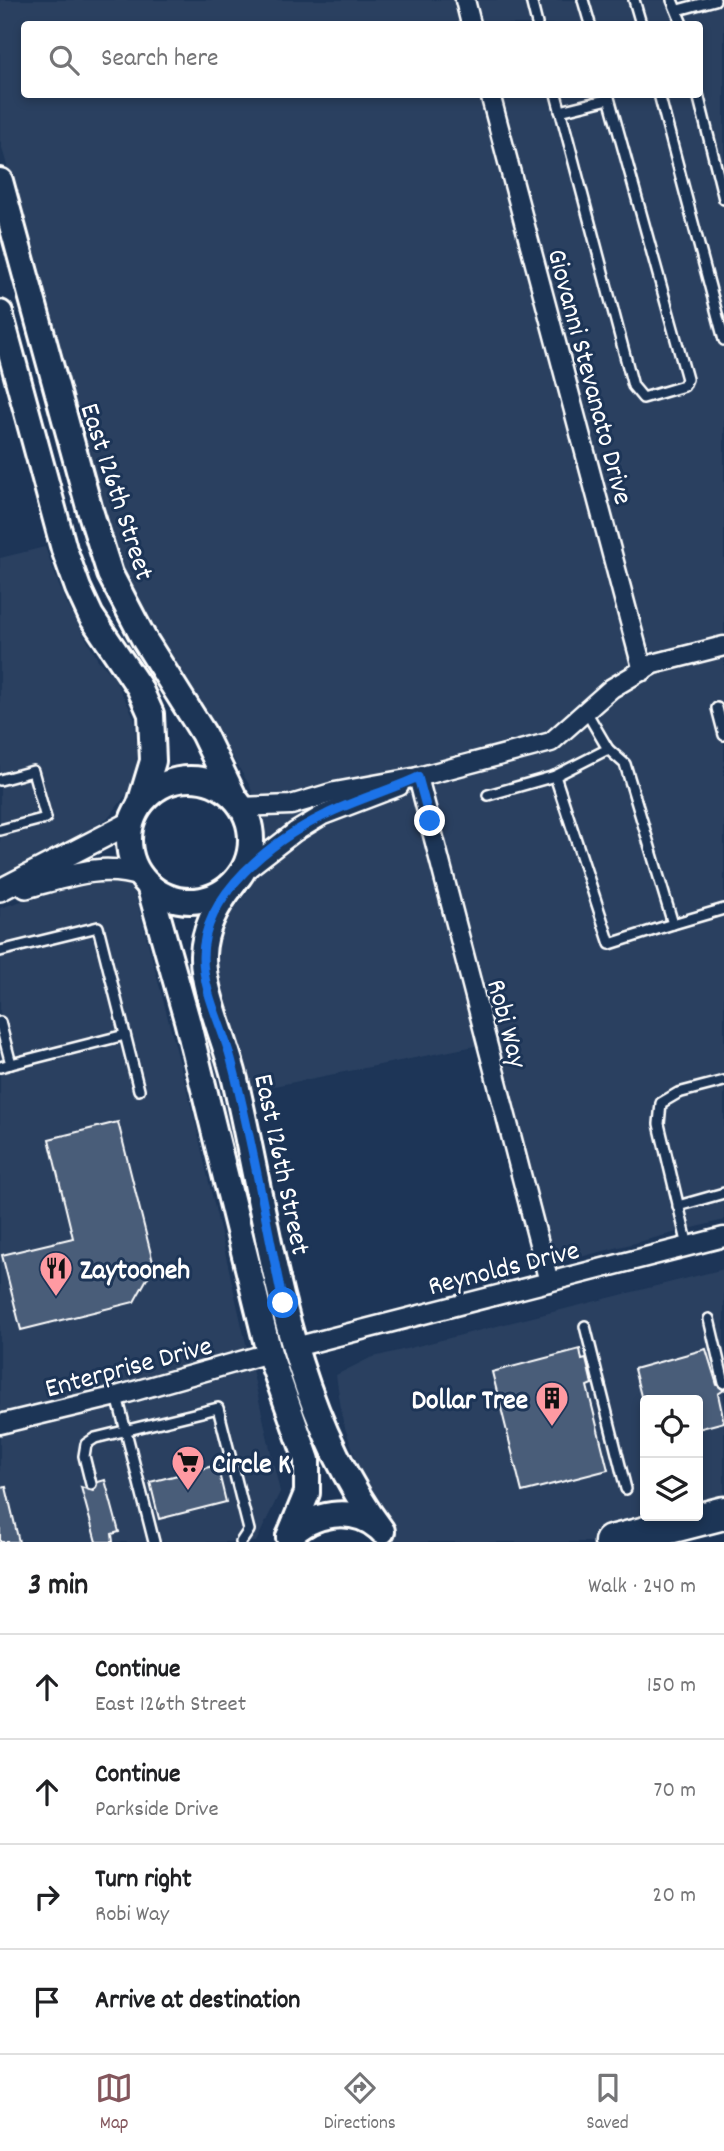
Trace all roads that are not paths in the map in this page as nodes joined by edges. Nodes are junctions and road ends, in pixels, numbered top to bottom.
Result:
1 (465, 0) edge
2 (531, 0) edge
3 (583, 0) edge
4 (634, 0) edge
5 (672, 0) edge
6 (715, 0) edge
7 (678, 9) junction
8 (470, 21) edge
9 (536, 21) edge
10 (589, 21) edge
11 (640, 21) edge
12 (681, 21) edge
13 (491, 98) edge
14 (557, 98) edge
15 (605, 98) edge
16 (608, 98) edge
17 (660, 98) edge
18 (699, 98) edge
19 (560, 111) junction
20 (0, 181) edge
21 (724, 198) edge
22 (6, 230) edge
23 (0, 313) edge
24 (724, 340) edge
25 (724, 646) edge
26 (643, 671) junction
27 (718, 708) dead end
28 (587, 713) junction
29 (724, 735) edge
30 (608, 749) junction
31 (555, 776) junction
32 (418, 777) junction
33 (0, 780) edge
34 (488, 795) dead end
35 (238, 802) junction
36 (136, 813) junction
37 (0, 830) edge
38 (238, 878) junction
39 (145, 881) junction
40 (0, 892) edge
41 (724, 909) edge
42 (673, 923) junction
43 (0, 951) edge
44 (0, 1022) edge
45 (125, 1035) junction
46 (11, 1064) junction
47 (0, 1067) edge
48 (724, 1081) edge
49 (139, 1090) dead end
50 (724, 1194) edge
51 (678, 1206) junction
52 (724, 1237) edge
53 (688, 1246) junction
54 (549, 1282) junction
55 (709, 1319) dead end
56 (585, 1326) dead end
57 (295, 1347) junction
58 (269, 1353) junction
59 (724, 1383) edge
60 (117, 1396) junction
61 (0, 1423) edge
62 (126, 1431) junction
63 (91, 1484) dead end
64 (626, 1489) dead end
65 (724, 1513) edge
66 (386, 1536) edge
67 (288, 1539) edge
68 (154, 1542) edge
69 (241, 1542) edge
70 (611, 1542) edge

1 - 8 street
2 - 9 lane
3 - 10 lane
4 - 11 lane
5 - 7 lane
6 - 7 lane
7 - 12 lane
13 - 26 street, Giovanni Stevanato Drive
14 - 19 lane
15 - 19 lane
16 - 19 lane
17 - 24 lane
18 - 21 lane
20 - 22 main road, East 126th Street
22 - 35 main road, East 126th Street
23 - 36 main road
25 - 26 street
26 - 28 street
27 - 29 lane
28 - 30 lane
28 - 32 street
30 - 31 lane
30 - 42 lane
31 - 34 lane
31 - 42 lane
32 - 35 street
32 - 38 street
32 - 54 street, Robi Way
33 - 37 lane
35 - 36 main road
35 - 38 main road
36 - 39 main road
36 - 40 street
38 - 39 main road
38 - 57 main road, East 126th Street
39 - 40 street
39 - 58 main road, East 126th Street
41 - 42 lane
43 - 45 lane
44 - 46 lane
45 - 46 lane
45 - 49 lane
46 - 47 lane
48 - 51 lane
50 - 51 lane
51 - 53 lane
52 - 53 street, Reynolds Drive
53 - 54 street, Reynolds Drive
54 - 57 street, Reynolds Drive
55 - 59 lane
56 - 64 lane
57 - 66 main road, East 126th Street
58 - 60 street, Enterprise Drive
58 - 67 main road, East 126th Street
60 - 61 street, Enterprise Drive
60 - 62 lane
62 - 63 lane
62 - 68 lane
62 - 69 lane
65 - 70 highway
66 - 67 main road

